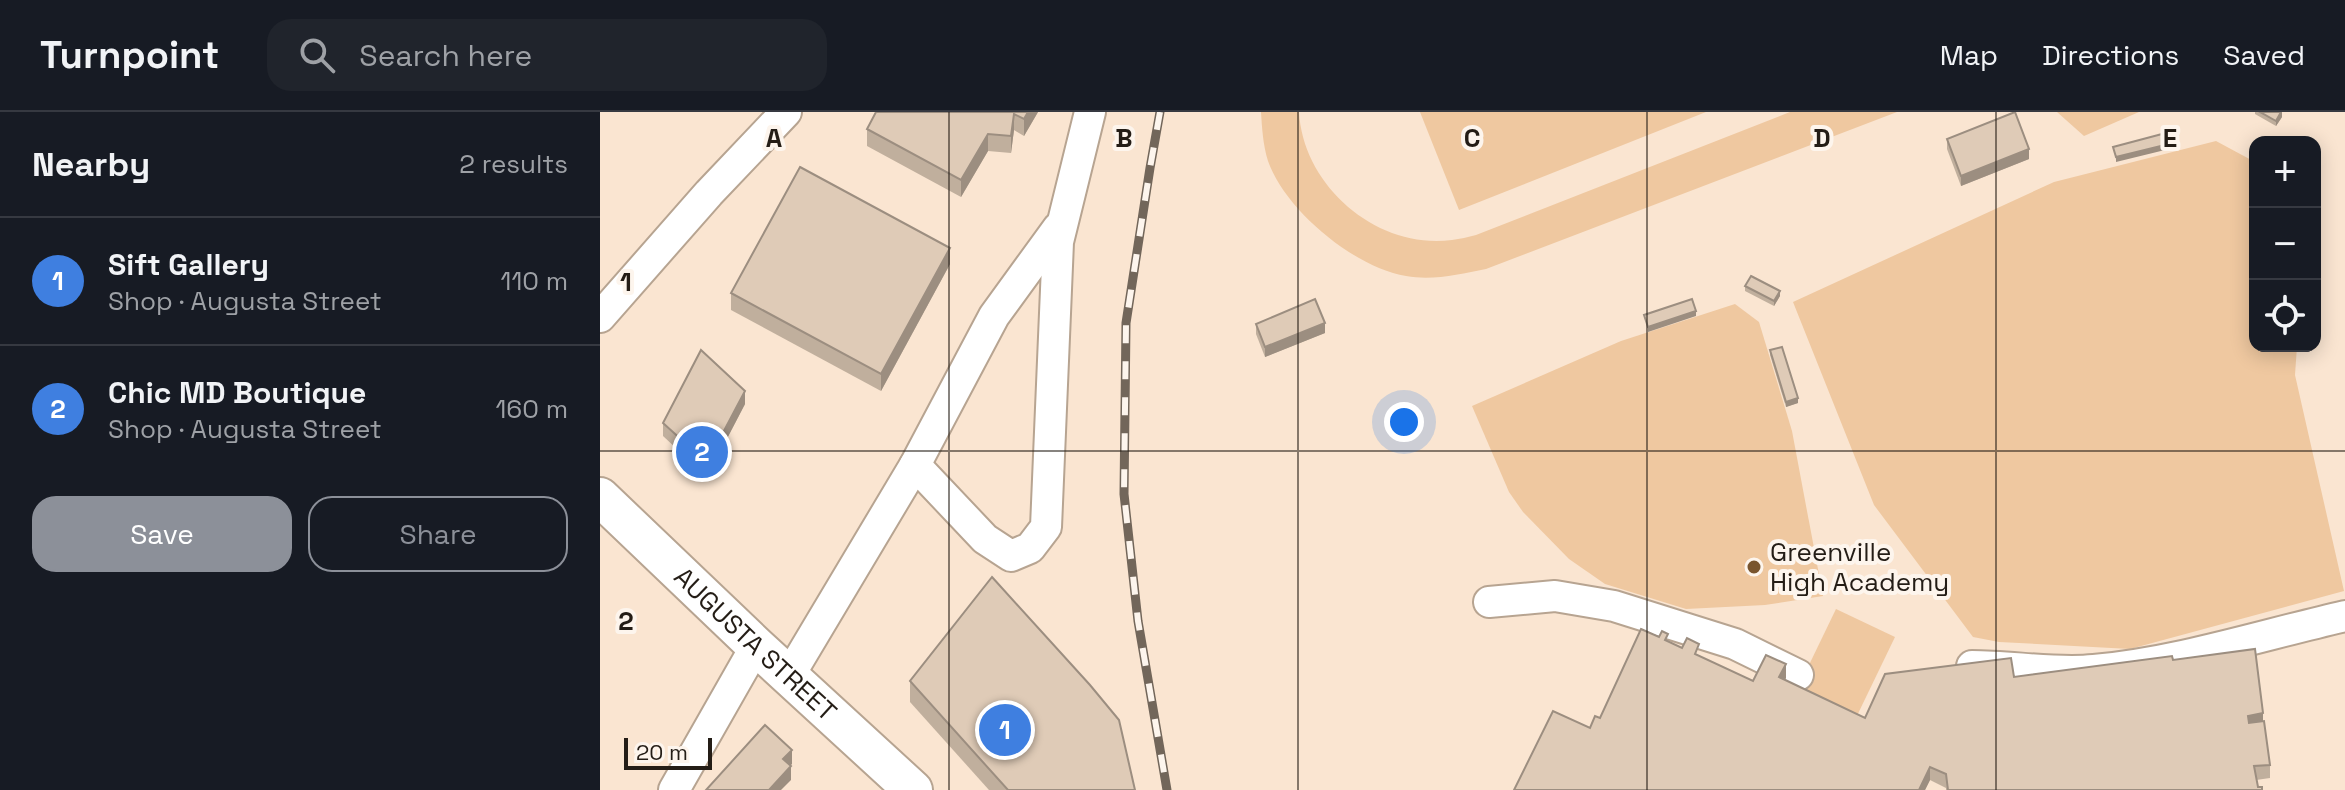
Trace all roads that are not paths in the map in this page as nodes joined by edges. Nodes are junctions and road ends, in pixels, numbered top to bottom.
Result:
1 (786, 112) edge
2 (1090, 112) edge
3 (1062, 223) junction
4 (600, 317) edge
5 (915, 465) junction
6 (600, 497) edge
7 (1489, 602) dead end
8 (2345, 616) edge
9 (756, 646) junction
10 (1947, 669) edge
11 (1798, 675) dead end
12 (789, 676) junction
13 (674, 790) edge
14 (912, 790) edge

1 - 4 street
2 - 3 street
3 - 5 street
3 - 5 street
5 - 12 street
6 - 9 main road, AUGUSTA STREET
7 - 11 street
8 - 10 street
9 - 12 main road, AUGUSTA STREET
9 - 13 street
12 - 14 main road, AUGUSTA STREET

